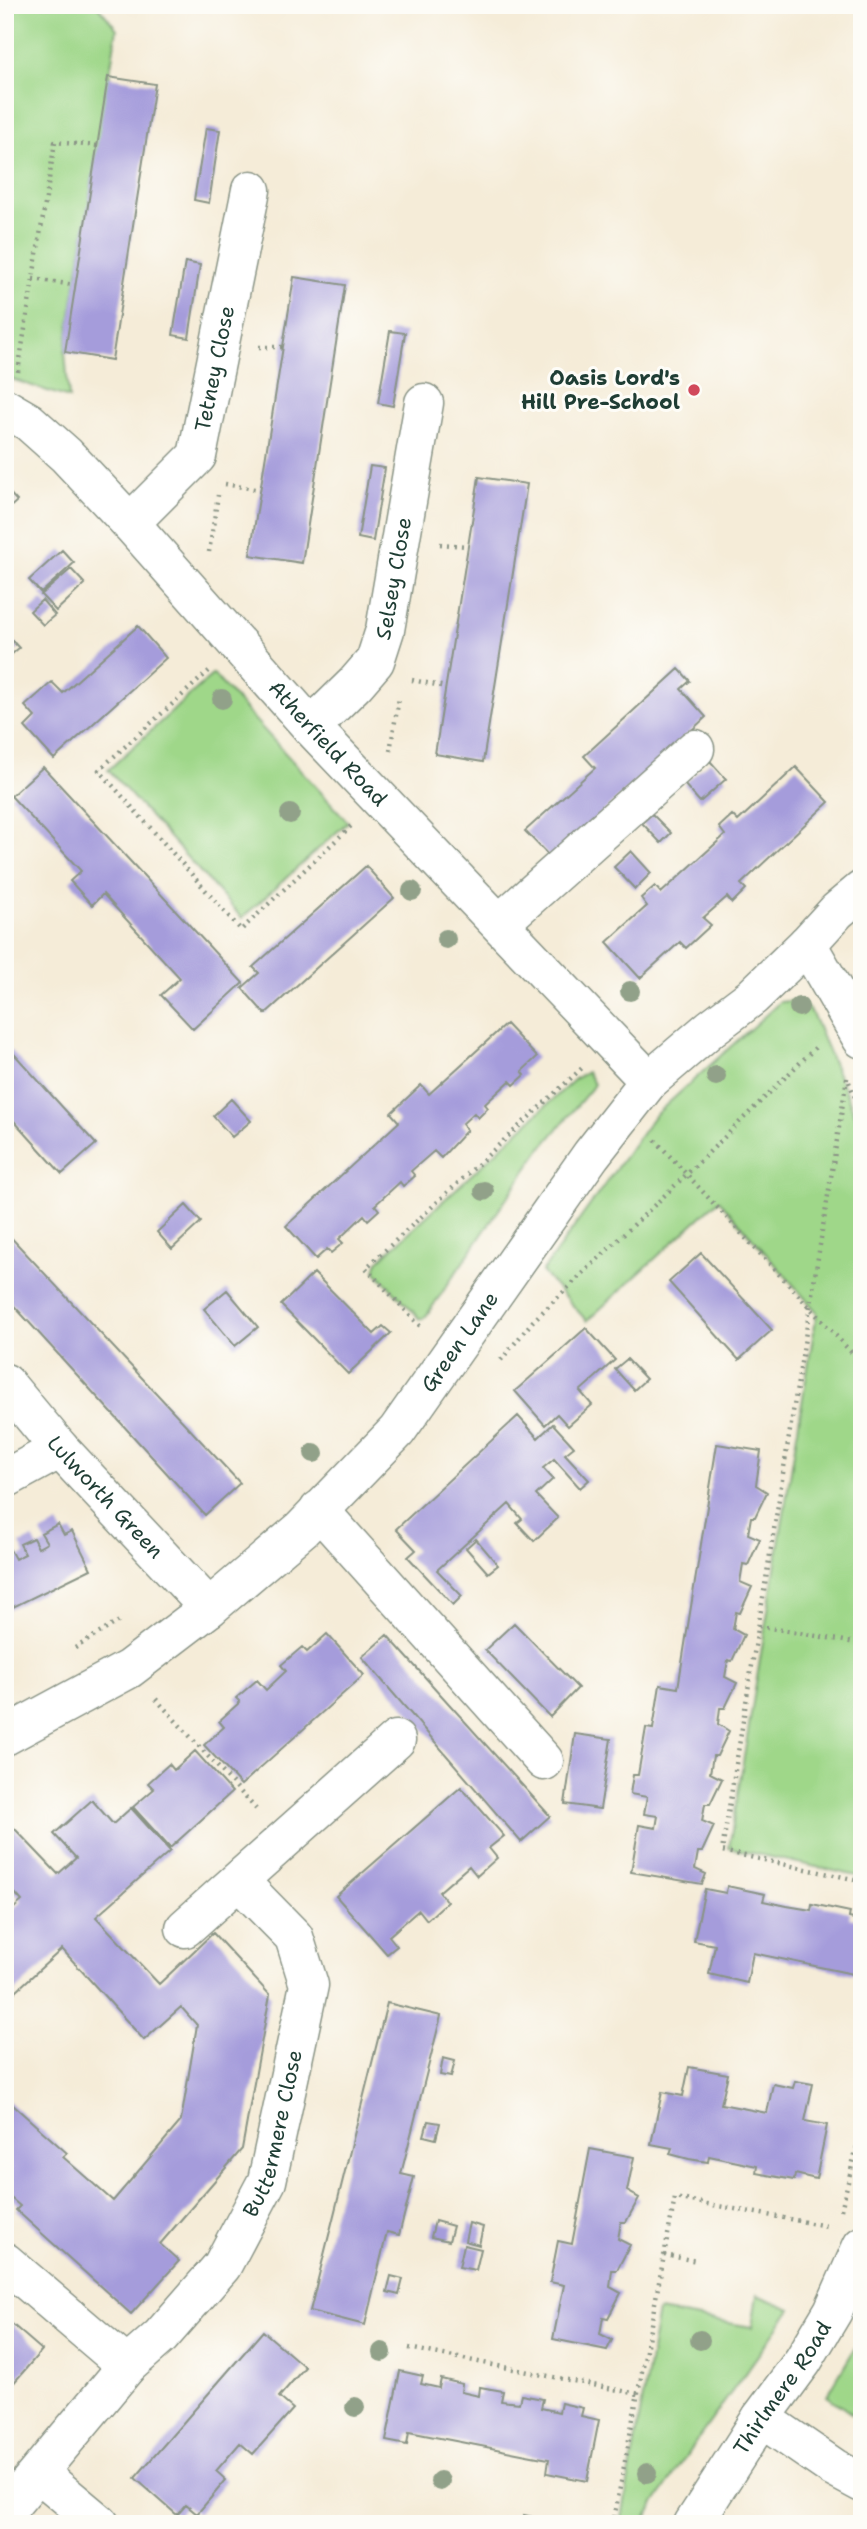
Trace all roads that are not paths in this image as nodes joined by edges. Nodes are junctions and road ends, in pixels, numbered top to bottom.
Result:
1 (251, 190) dead end
2 (425, 403) dead end
3 (5, 408) edge
4 (130, 523) junction
5 (311, 727) junction
6 (695, 749) dead end
7 (862, 890) edge
8 (500, 923) junction
9 (807, 944) junction
10 (851, 1041) edge
11 (638, 1095) junction
12 (5, 1383) edge
13 (60, 1449) junction
14 (5, 1479) edge
15 (319, 1510) junction
16 (209, 1608) junction
17 (5, 1736) edge
18 (396, 1740) dead end
19 (544, 1761) dead end
20 (239, 1881) junction
21 (185, 1928) dead end
22 (849, 2237) edge
23 (5, 2262) edge
24 (127, 2366) junction
25 (761, 2418) junction
26 (39, 2473) junction
27 (862, 2483) edge
28 (5, 2512) edge
29 (100, 2524) edge
30 (693, 2524) edge

1 - 4 street, Tetney Close
2 - 5 street, Selsey Close
3 - 4 street, Atherfield Road
4 - 5 street, Atherfield Road
5 - 8 street, Atherfield Road
6 - 8 street
7 - 9 street, Green Lane
8 - 11 street, Atherfield Road
9 - 10 street
9 - 11 street, Green Lane
11 - 15 street, Green Lane
12 - 13 street, Lulworth Green
13 - 14 street
13 - 16 street, Lulworth Green
15 - 16 street, Green Lane
15 - 19 street
16 - 17 street, Green Lane
18 - 20 street
20 - 21 street
20 - 24 street, Buttermere Close
22 - 25 street, Thirlmere Road
23 - 24 street
24 - 26 street, Buttermere Close
25 - 27 street
25 - 30 street, Thirlmere Road
26 - 28 street, Buttermere Close
26 - 29 street

